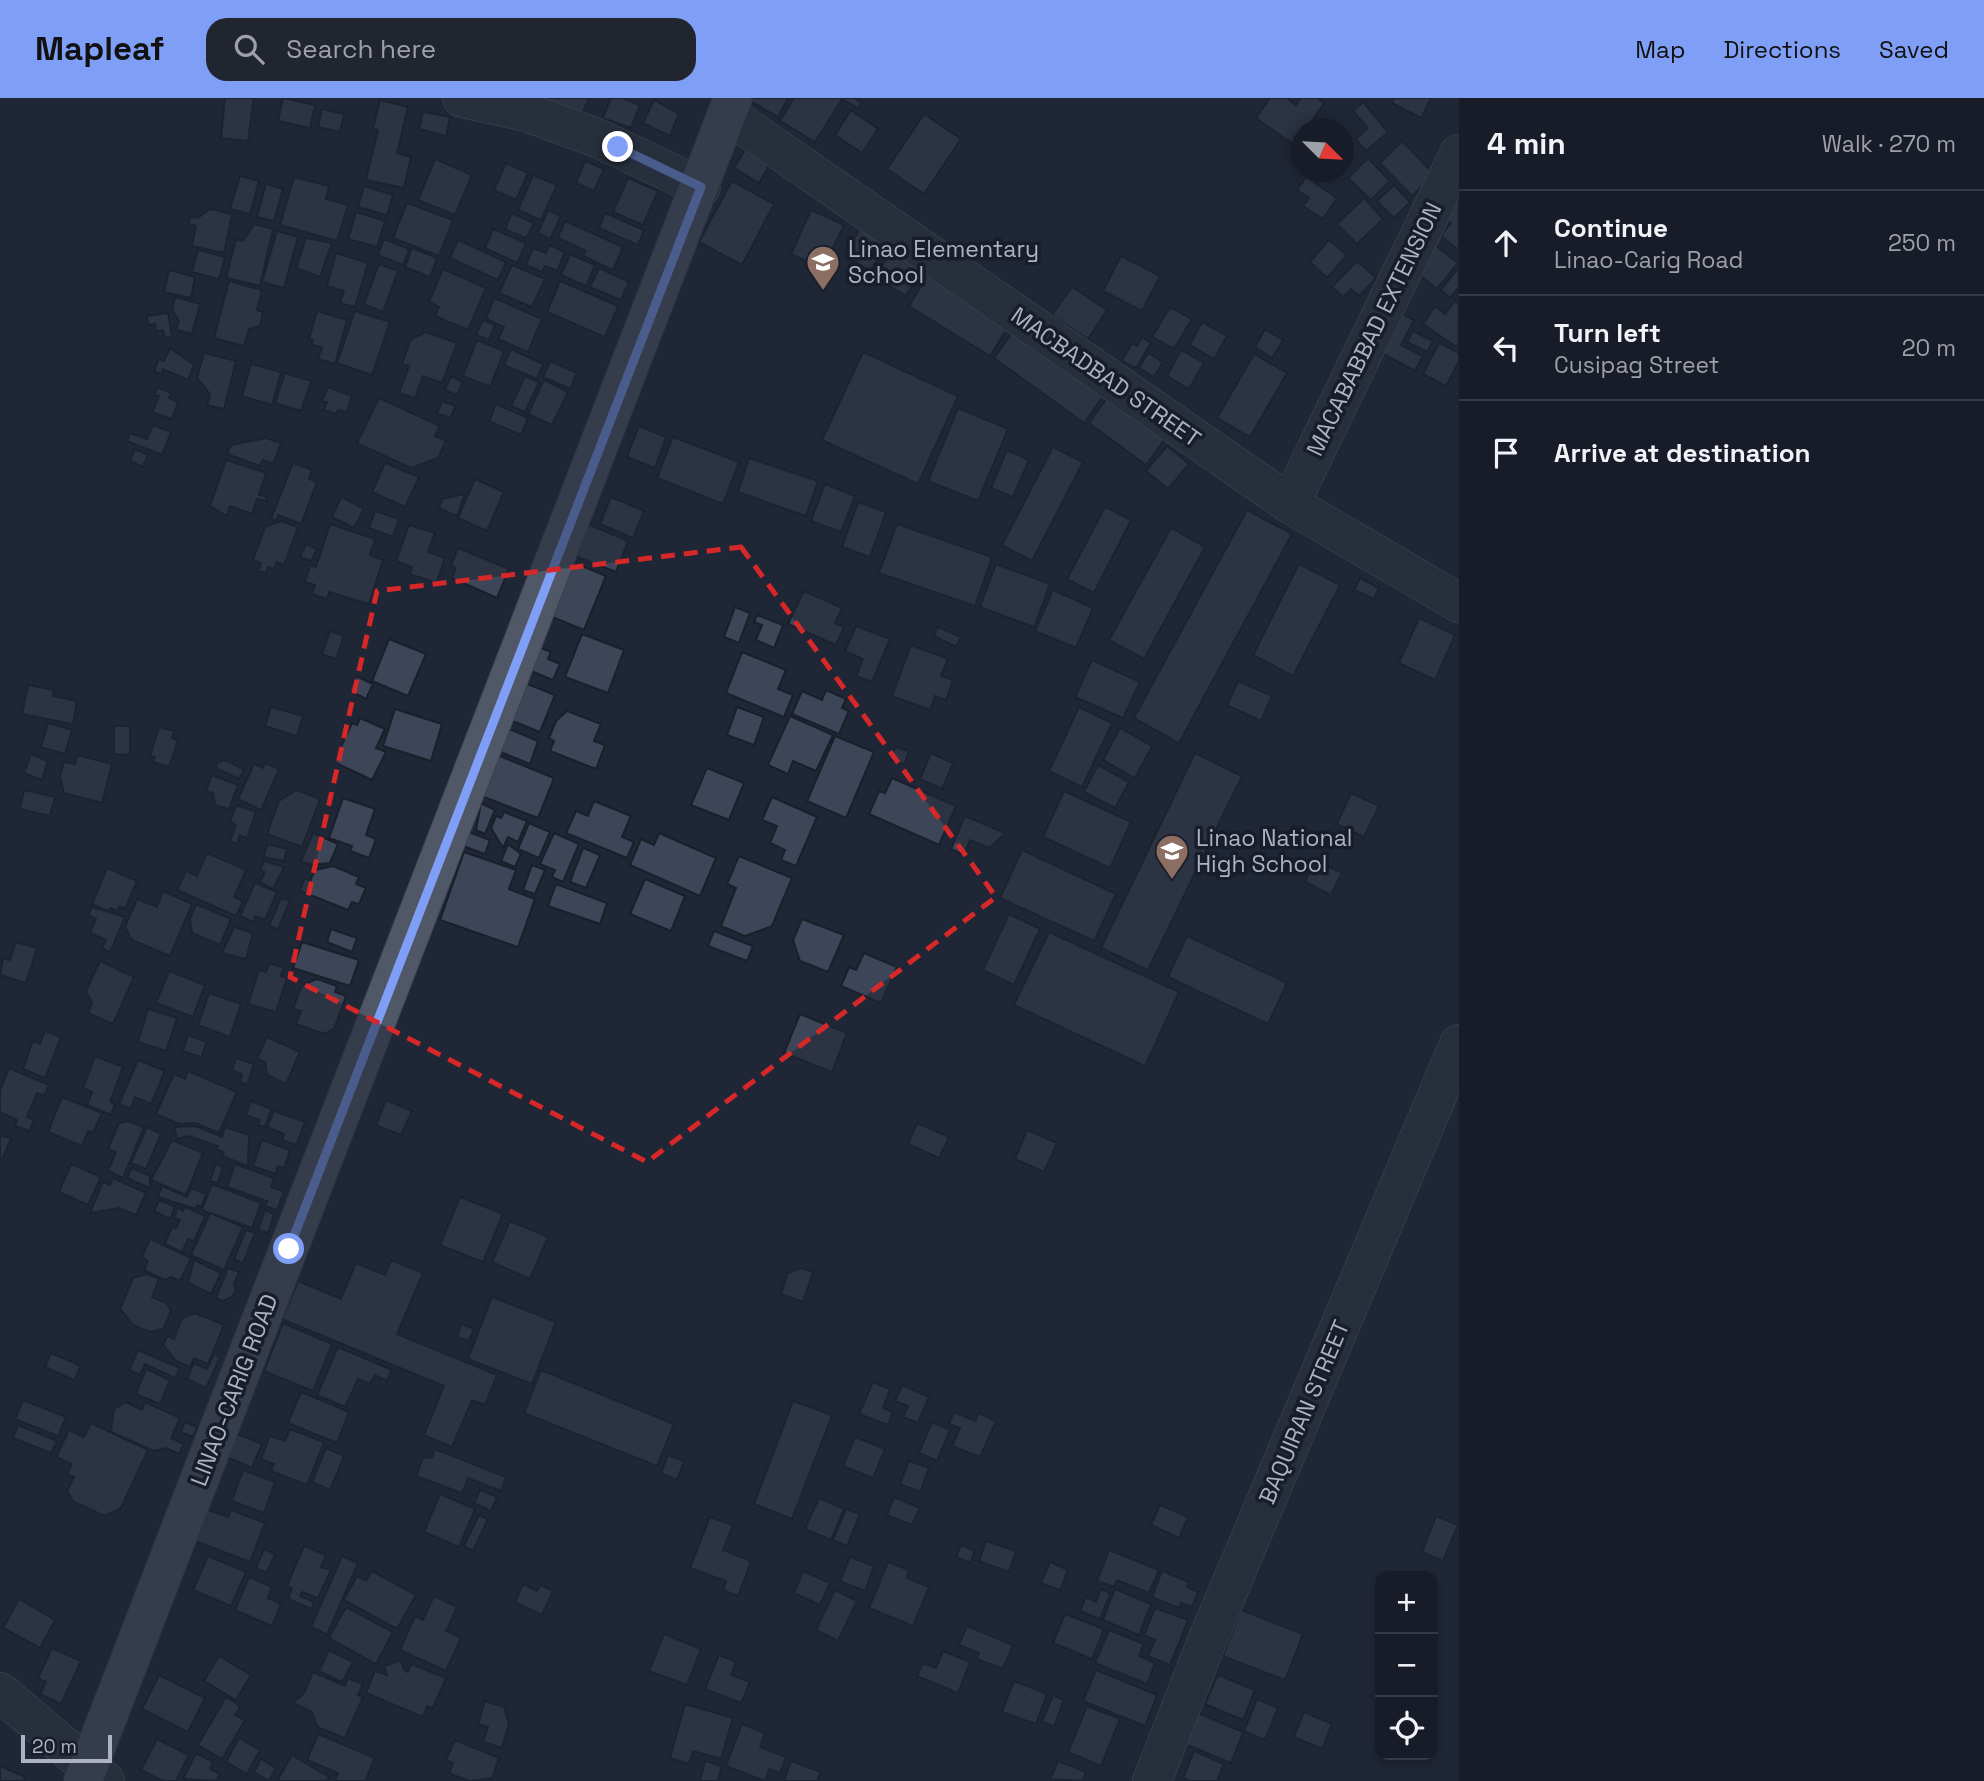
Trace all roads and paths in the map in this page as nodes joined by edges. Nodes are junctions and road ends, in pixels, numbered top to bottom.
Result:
1 (462, 98) edge
2 (730, 106) edge
3 (1459, 154) edge
4 (701, 187) junction
5 (1290, 504) junction
6 (1459, 603) edge
7 (1459, 1044) edge
8 (0, 1692) edge
9 (92, 1776) edge
10 (1152, 1781) edge

1 - 4 street
2 - 4 main road, LINAO-CARIG ROAD
2 - 5 street, MACBADBAD STREET
3 - 5 street, MACABABBAD EXTENSION
4 - 9 main road, LINAO-CARIG ROAD
5 - 6 street, MACBADBAD STREET
7 - 10 street, BAQUIRAN STREET
8 - 9 street

